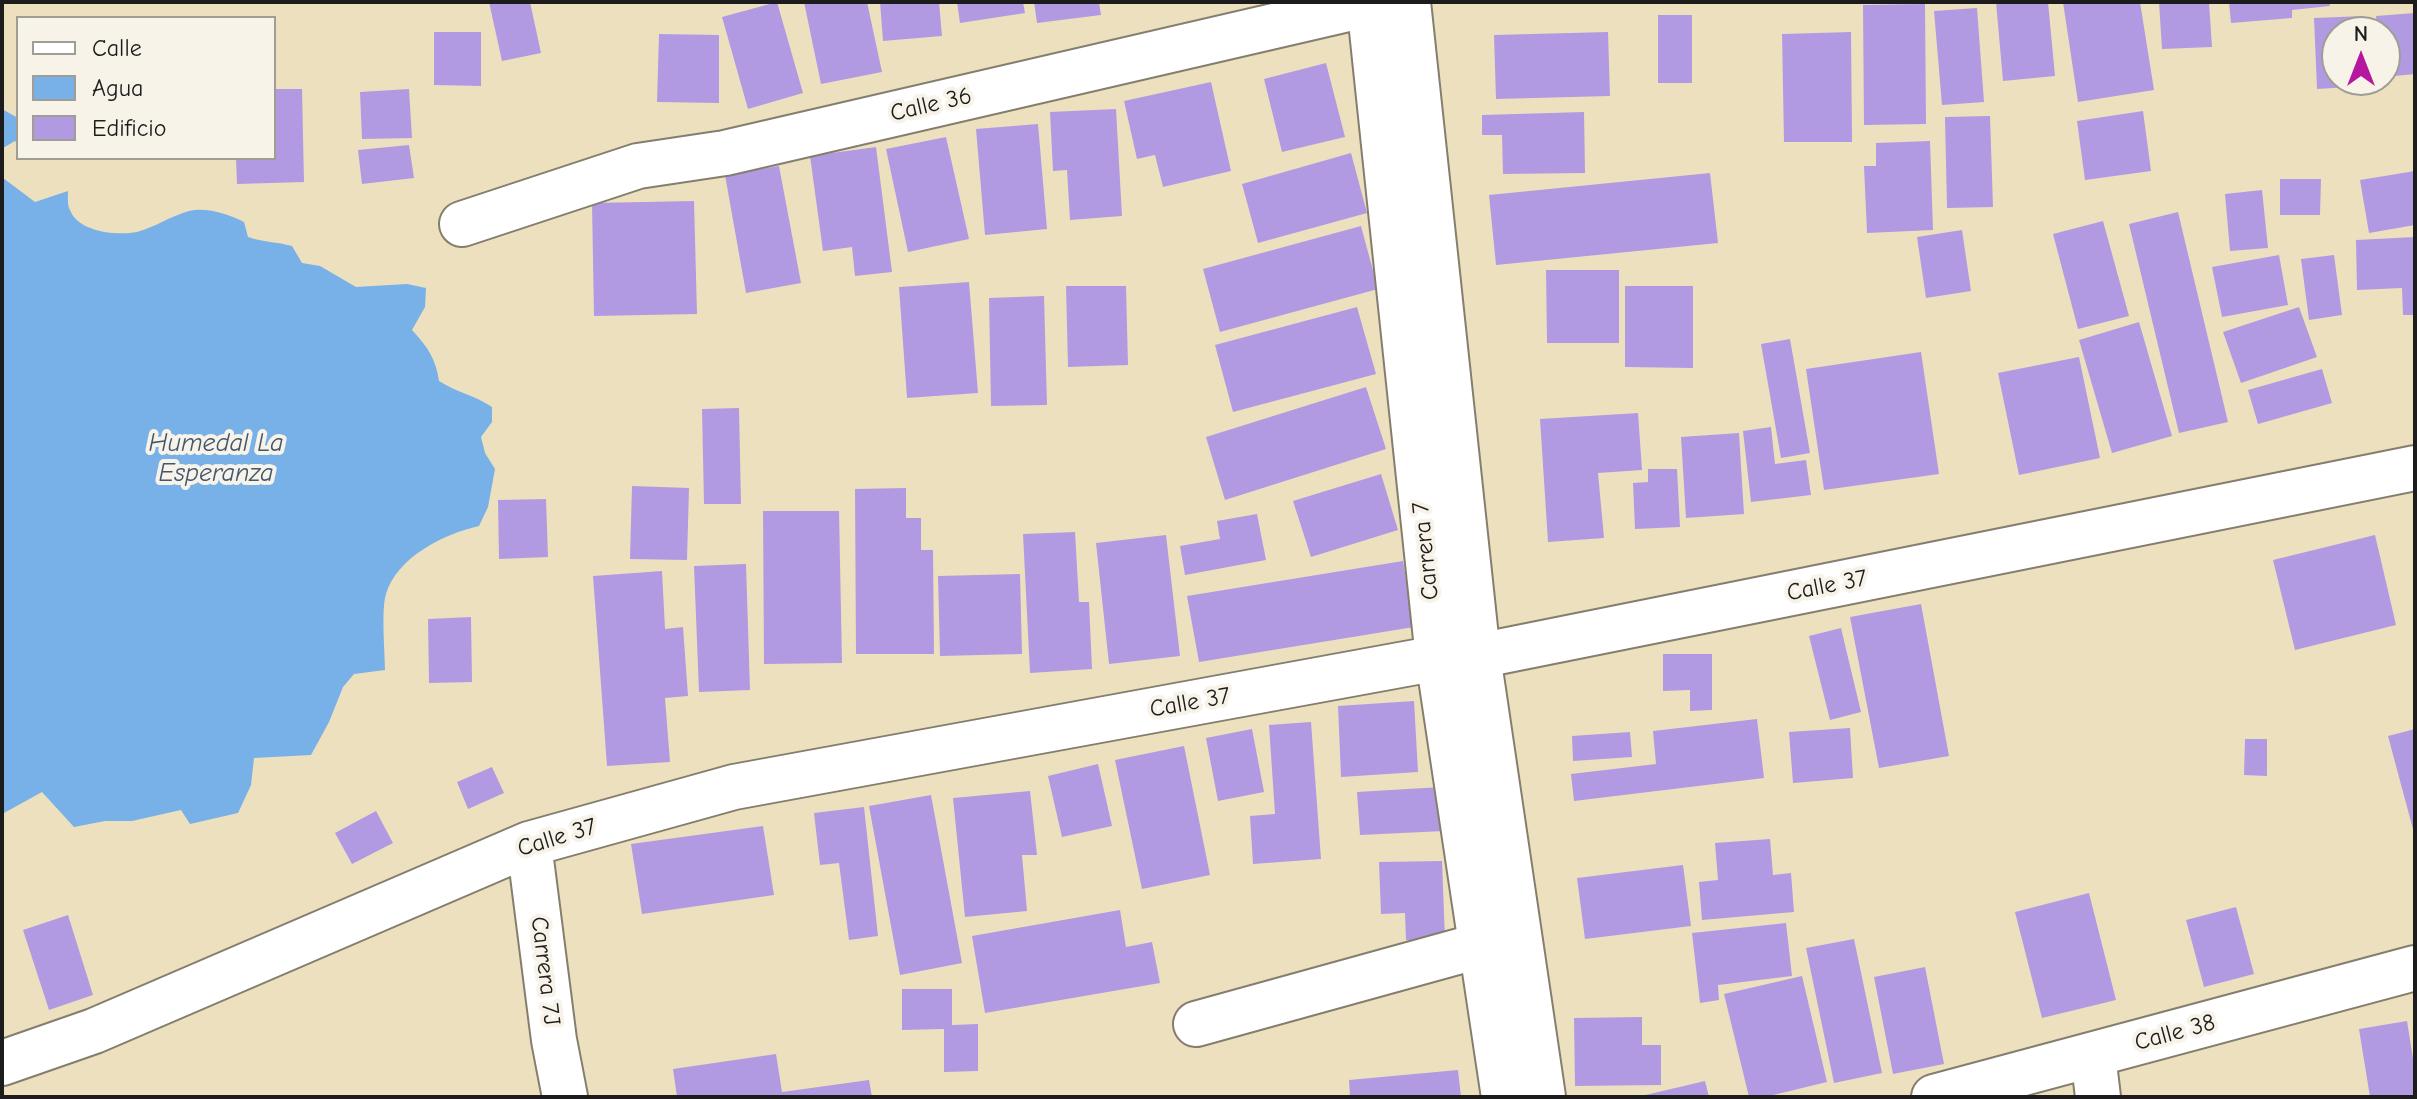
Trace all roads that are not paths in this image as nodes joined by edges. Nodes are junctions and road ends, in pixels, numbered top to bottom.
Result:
1 (1387, 2) edge
2 (462, 224) dead end
3 (2415, 468) edge
4 (1458, 657) junction
5 (529, 844) junction
6 (1500, 940) junction
7 (2415, 968) edge
8 (1196, 1024) dead end
9 (2, 1063) edge
10 (2096, 1076) edge
11 (565, 1097) edge
12 (1504, 1097) edge
13 (1543, 1097) edge
14 (1934, 1097) edge

1 - 2 street, Calle 36
1 - 4 street, Carrera 7
3 - 4 street, Calle 37
4 - 5 street, Calle 37
4 - 6 street, Carrera 7
5 - 9 street, Calle 37
5 - 11 street, Carrera 7J
6 - 8 street
6 - 12 street, Carrera 7
6 - 13 street, Carrera 7
7 - 10 street, Calle 38
10 - 14 street, Calle 38

